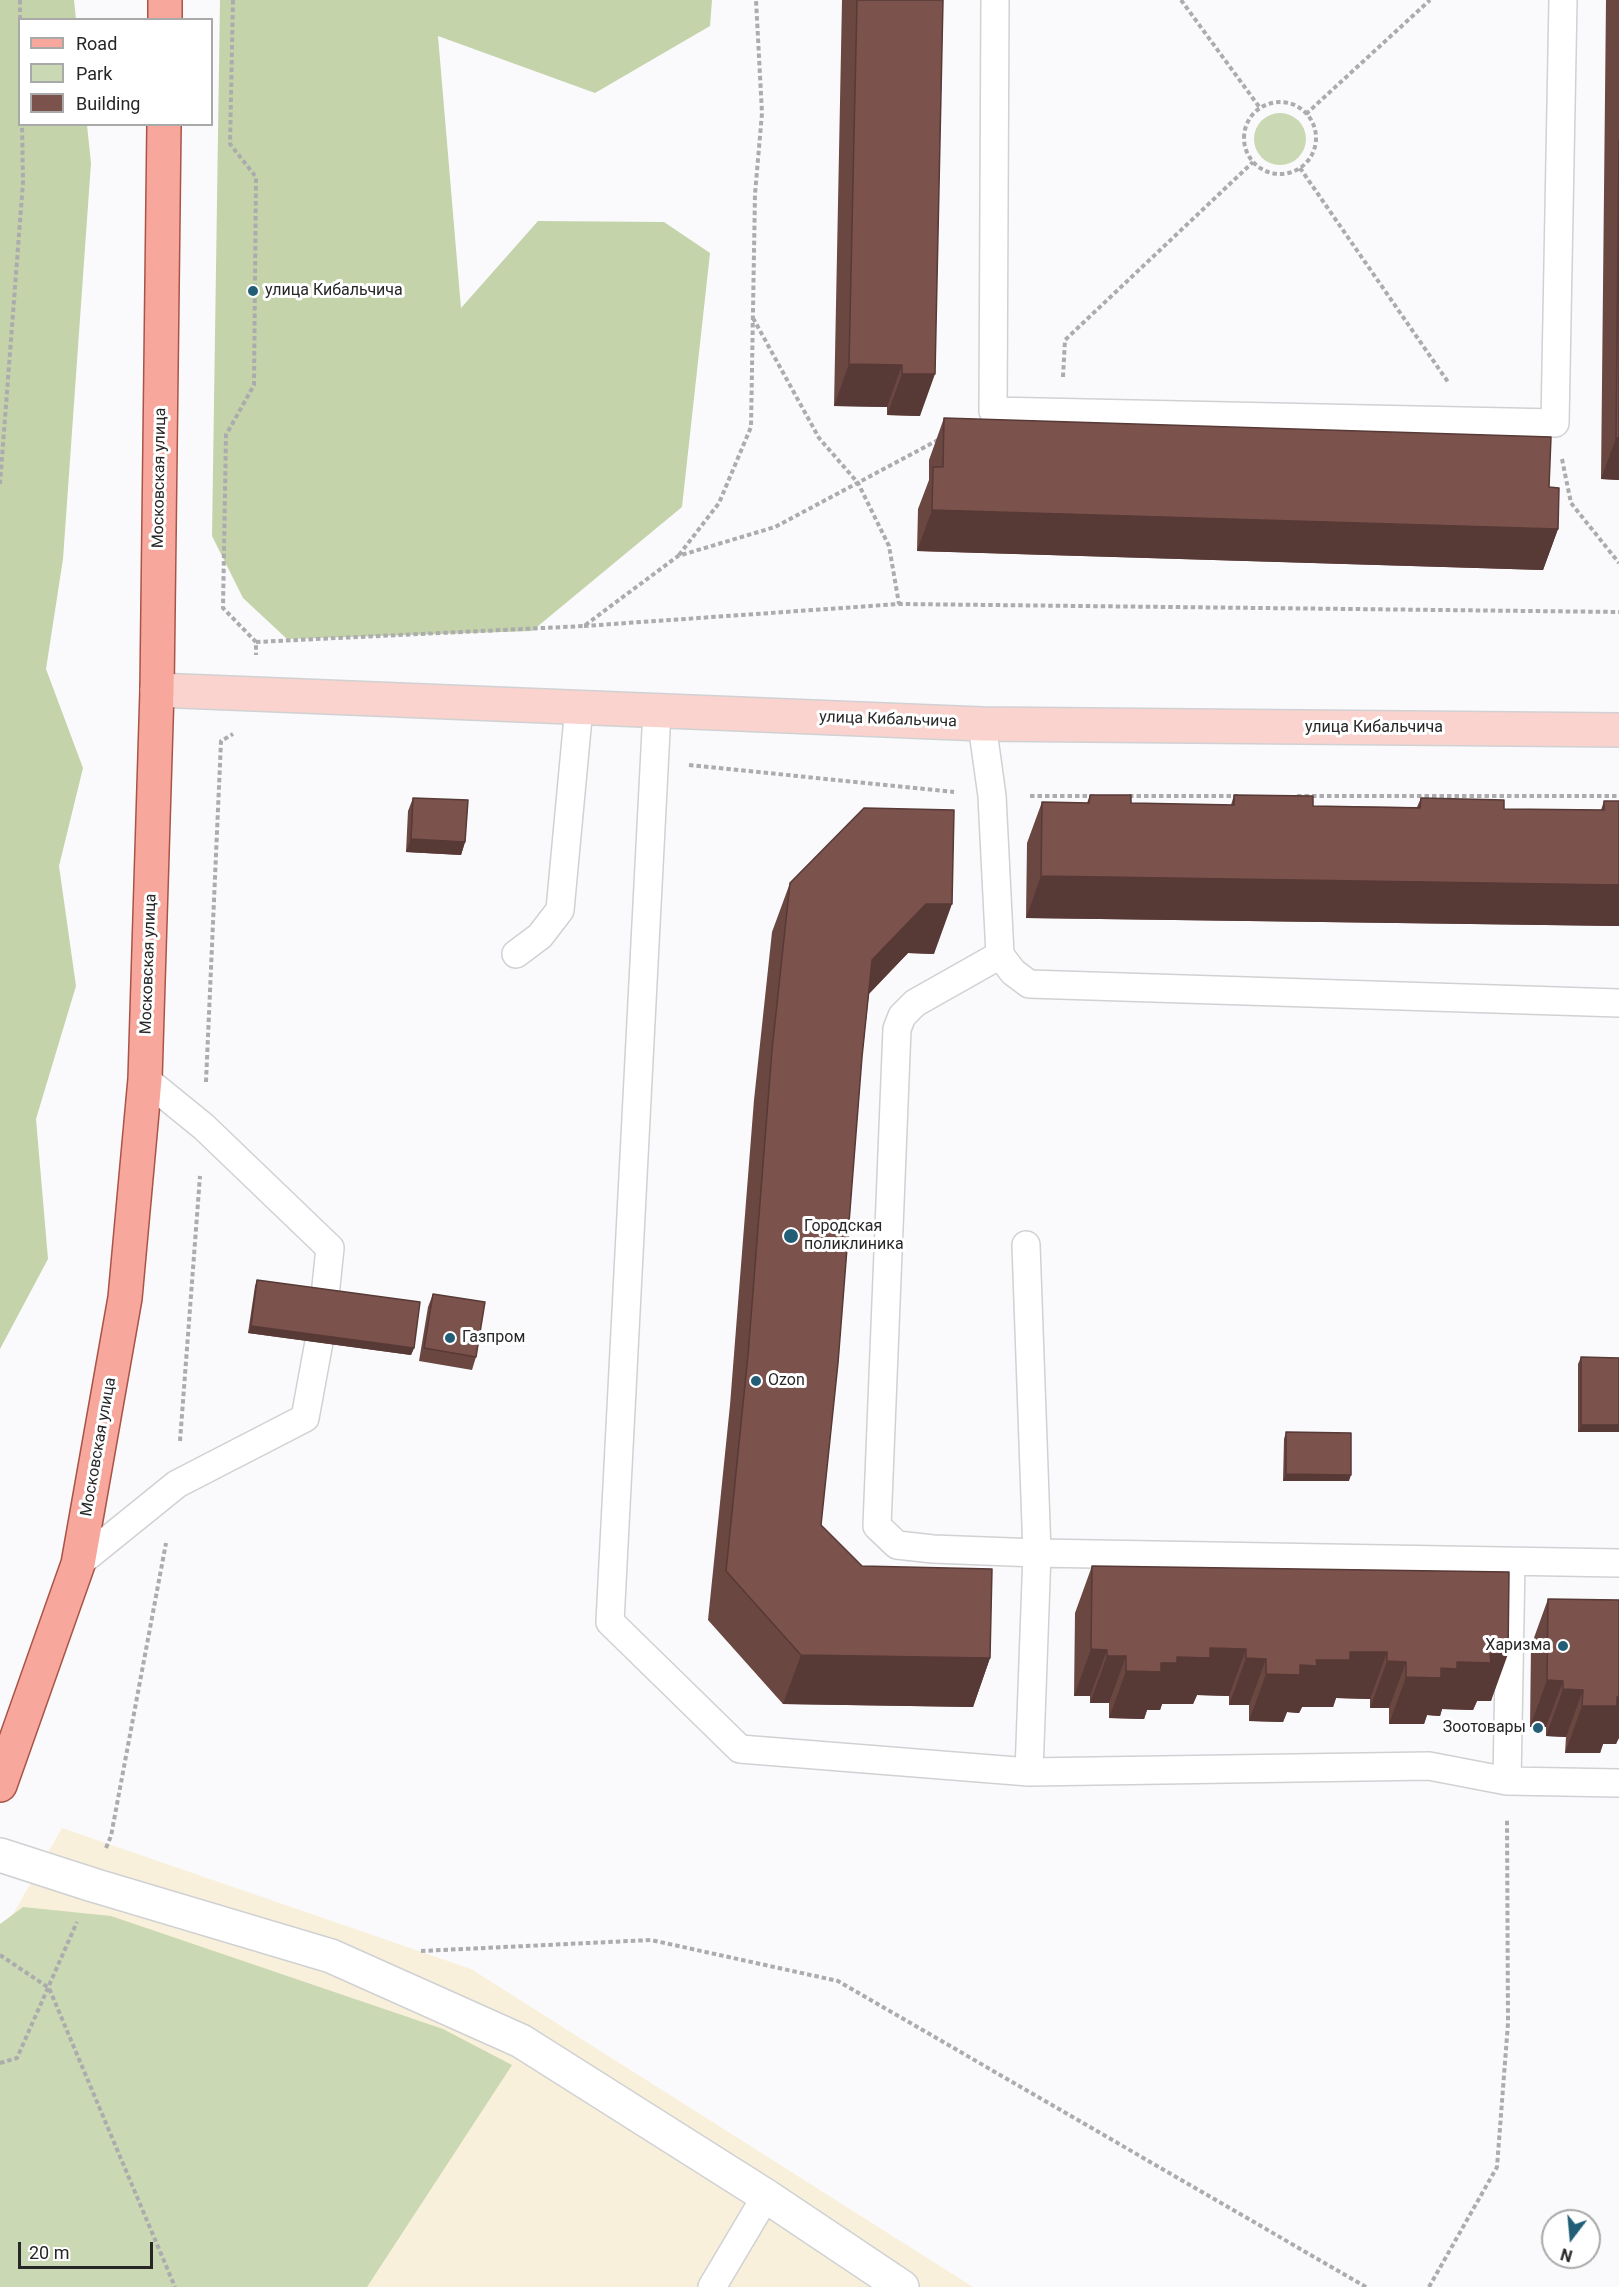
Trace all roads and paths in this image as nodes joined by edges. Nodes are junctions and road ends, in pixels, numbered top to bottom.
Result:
1 (20, 0) edge
2 (165, 0) edge
3 (756, 0) edge
4 (995, 0) edge
5 (1181, 0) edge
6 (1430, 0) edge
7 (1563, 0) edge
8 (20, 18) edge
9 (165, 18) edge
10 (1260, 108) junction
11 (1306, 114) junction
12 (22, 126) edge
13 (164, 126) edge
14 (1253, 162) junction
15 (1300, 168) junction
16 (753, 317) junction
17 (993, 411) junction
18 (1061, 412) junction
19 (1474, 420) junction
20 (1555, 423) junction
21 (858, 483) junction
22 (0, 484) edge
23 (678, 556) junction
24 (1619, 563) edge
25 (899, 604) junction
26 (1619, 612) edge
27 (584, 626) junction
28 (256, 642) dead end
29 (157, 690) junction
30 (579, 707) junction
31 (657, 711) junction
32 (982, 724) junction
33 (1619, 730) edge
34 (654, 761) junction
35 (992, 796) junction
36 (1099, 796) edge
37 (1122, 796) edge
38 (1241, 796) edge
39 (1288, 796) edge
40 (1619, 796) edge
41 (516, 954) dead end
42 (1000, 955) junction
43 (1619, 1003) edge
44 (145, 1079) junction
45 (1026, 1245) dead end
46 (325, 1296) edge
47 (319, 1342) edge
48 (1037, 1553) junction
49 (1511, 1562) junction
50 (1619, 1563) edge
51 (78, 1564) junction
52 (1029, 1772) junction
53 (1507, 1781) junction
54 (1619, 1783) edge
55 (0, 1785) edge
56 (0, 1855) edge
57 (414, 1952) dead end
58 (0, 1955) edge
59 (766, 2196) junction
60 (175, 2287) edge
61 (712, 2287) edge
62 (902, 2287) edge
63 (1366, 2287) edge
64 (1429, 2287) edge

1 - 8 path
2 - 9 main road
3 - 16 path
4 - 17 lane
5 - 10 path
6 - 11 path
7 - 20 lane
10 - 11 path
10 - 14 path
11 - 15 path
12 - 22 path
13 - 29 main road, Московская улица
14 - 15 path
14 - 18 path
15 - 19 path
16 - 21 path
16 - 23 path
17 - 18 lane
17 - 21 path
18 - 19 lane
19 - 20 lane
20 - 24 path
21 - 23 path
21 - 25 path
23 - 27 path
25 - 26 path
25 - 27 path
27 - 28 path
29 - 30 street, улица Кибальчича
29 - 44 main road, Московская улица
30 - 31 street, улица Кибальчича
30 - 41 lane
31 - 32 street, улица Кибальчича
31 - 34 lane
32 - 33 street, улица Кибальчича
32 - 35 lane
34 - 35 path
34 - 52 lane
35 - 36 path
35 - 42 lane
37 - 38 path
39 - 40 path
42 - 43 lane
42 - 48 lane
44 - 46 lane
44 - 51 main road, Московская улица
45 - 48 lane
47 - 51 lane
48 - 49 lane
48 - 52 lane
49 - 50 lane
49 - 53 lane
51 - 55 main road, Московская улица
52 - 53 lane
53 - 54 lane
53 - 64 path
56 - 59 street
57 - 63 path
58 - 60 path
59 - 61 lane
59 - 62 street

